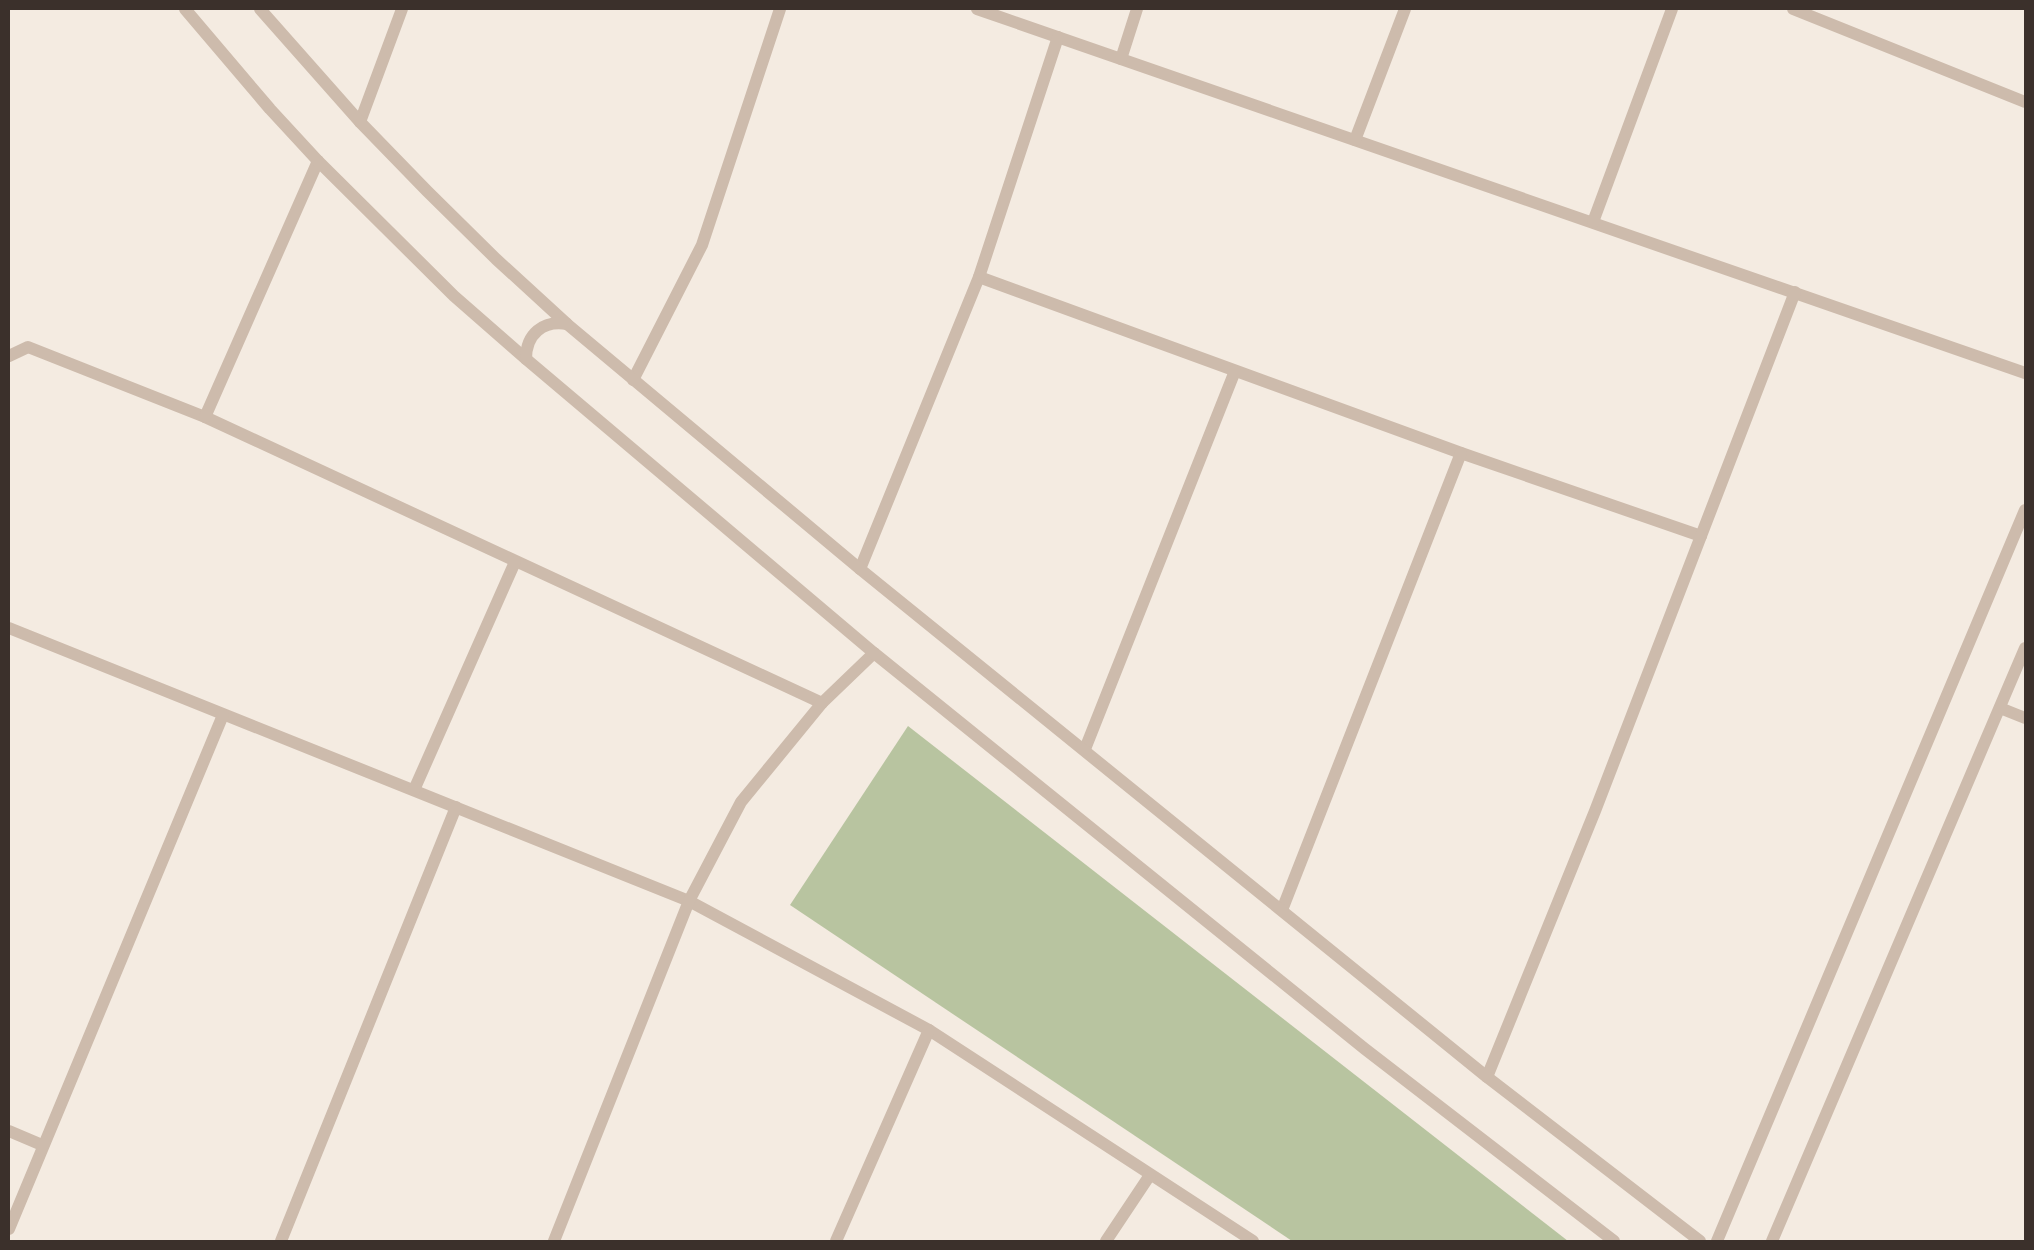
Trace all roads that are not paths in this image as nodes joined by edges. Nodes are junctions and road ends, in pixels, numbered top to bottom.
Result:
1 (185, 9) edge
2 (260, 9) edge
3 (402, 9) edge
4 (780, 9) edge
5 (977, 9) edge
6 (1137, 9) edge
7 (1404, 9) edge
8 (1672, 9) edge
9 (1793, 9) edge
10 (1058, 37) junction
11 (1121, 59) junction
12 (2025, 102) edge
13 (360, 122) junction
14 (1355, 140) junction
15 (318, 161) junction
16 (1593, 222) junction
17 (979, 277) junction
18 (1795, 292) junction
19 (567, 324) junction
20 (9, 356) edge
21 (526, 359) junction
22 (1235, 371) junction
23 (2025, 373) edge
24 (633, 380) junction
25 (205, 417) junction
26 (1461, 453) junction
27 (2025, 510) edge
28 (1701, 536) junction
29 (515, 562) junction
30 (860, 570) junction
31 (9, 628) edge
32 (2025, 648) edge
33 (874, 653) junction
34 (822, 703) junction
35 (2000, 708) junction
36 (223, 714) junction
37 (2025, 718) edge
38 (1085, 750) junction
39 (414, 790) junction
40 (456, 807) junction
41 (689, 902) junction
42 (1282, 910) junction
43 (929, 1030) junction
44 (1487, 1077) junction
45 (9, 1131) edge
46 (42, 1145) junction
47 (1150, 1175) junction
48 (9, 1228) edge
49 (281, 1241) edge
50 (554, 1241) edge
51 (836, 1241) edge
52 (1106, 1241) edge
53 (1253, 1241) edge
54 (1614, 1241) edge
55 (1700, 1241) edge
56 (1717, 1241) edge
57 (1772, 1241) edge

1 - 15 street
2 - 13 street
3 - 13 street
4 - 24 street
5 - 10 street
6 - 11 street
7 - 14 street
8 - 16 street
9 - 12 street
10 - 11 street
10 - 17 street
11 - 14 street
13 - 19 street
14 - 16 street
15 - 21 street
15 - 25 street
16 - 18 street
17 - 22 street
17 - 30 street
18 - 23 street
18 - 28 street
19 - 21 street
19 - 24 street
20 - 25 street
21 - 33 street
22 - 26 street
22 - 38 street
24 - 30 street
25 - 29 street
26 - 28 street
26 - 42 street
27 - 56 street
28 - 44 street
29 - 34 street
29 - 39 street
30 - 38 street
31 - 36 street
32 - 35 street
33 - 34 street
33 - 54 street
34 - 41 street
35 - 37 street
35 - 57 street
36 - 39 street
36 - 46 street
38 - 42 street
39 - 40 street
40 - 41 street
40 - 49 street
41 - 43 street
41 - 50 street
42 - 44 street
43 - 47 street
43 - 51 street
44 - 55 street
45 - 46 street
46 - 48 street
47 - 52 street
47 - 53 street

